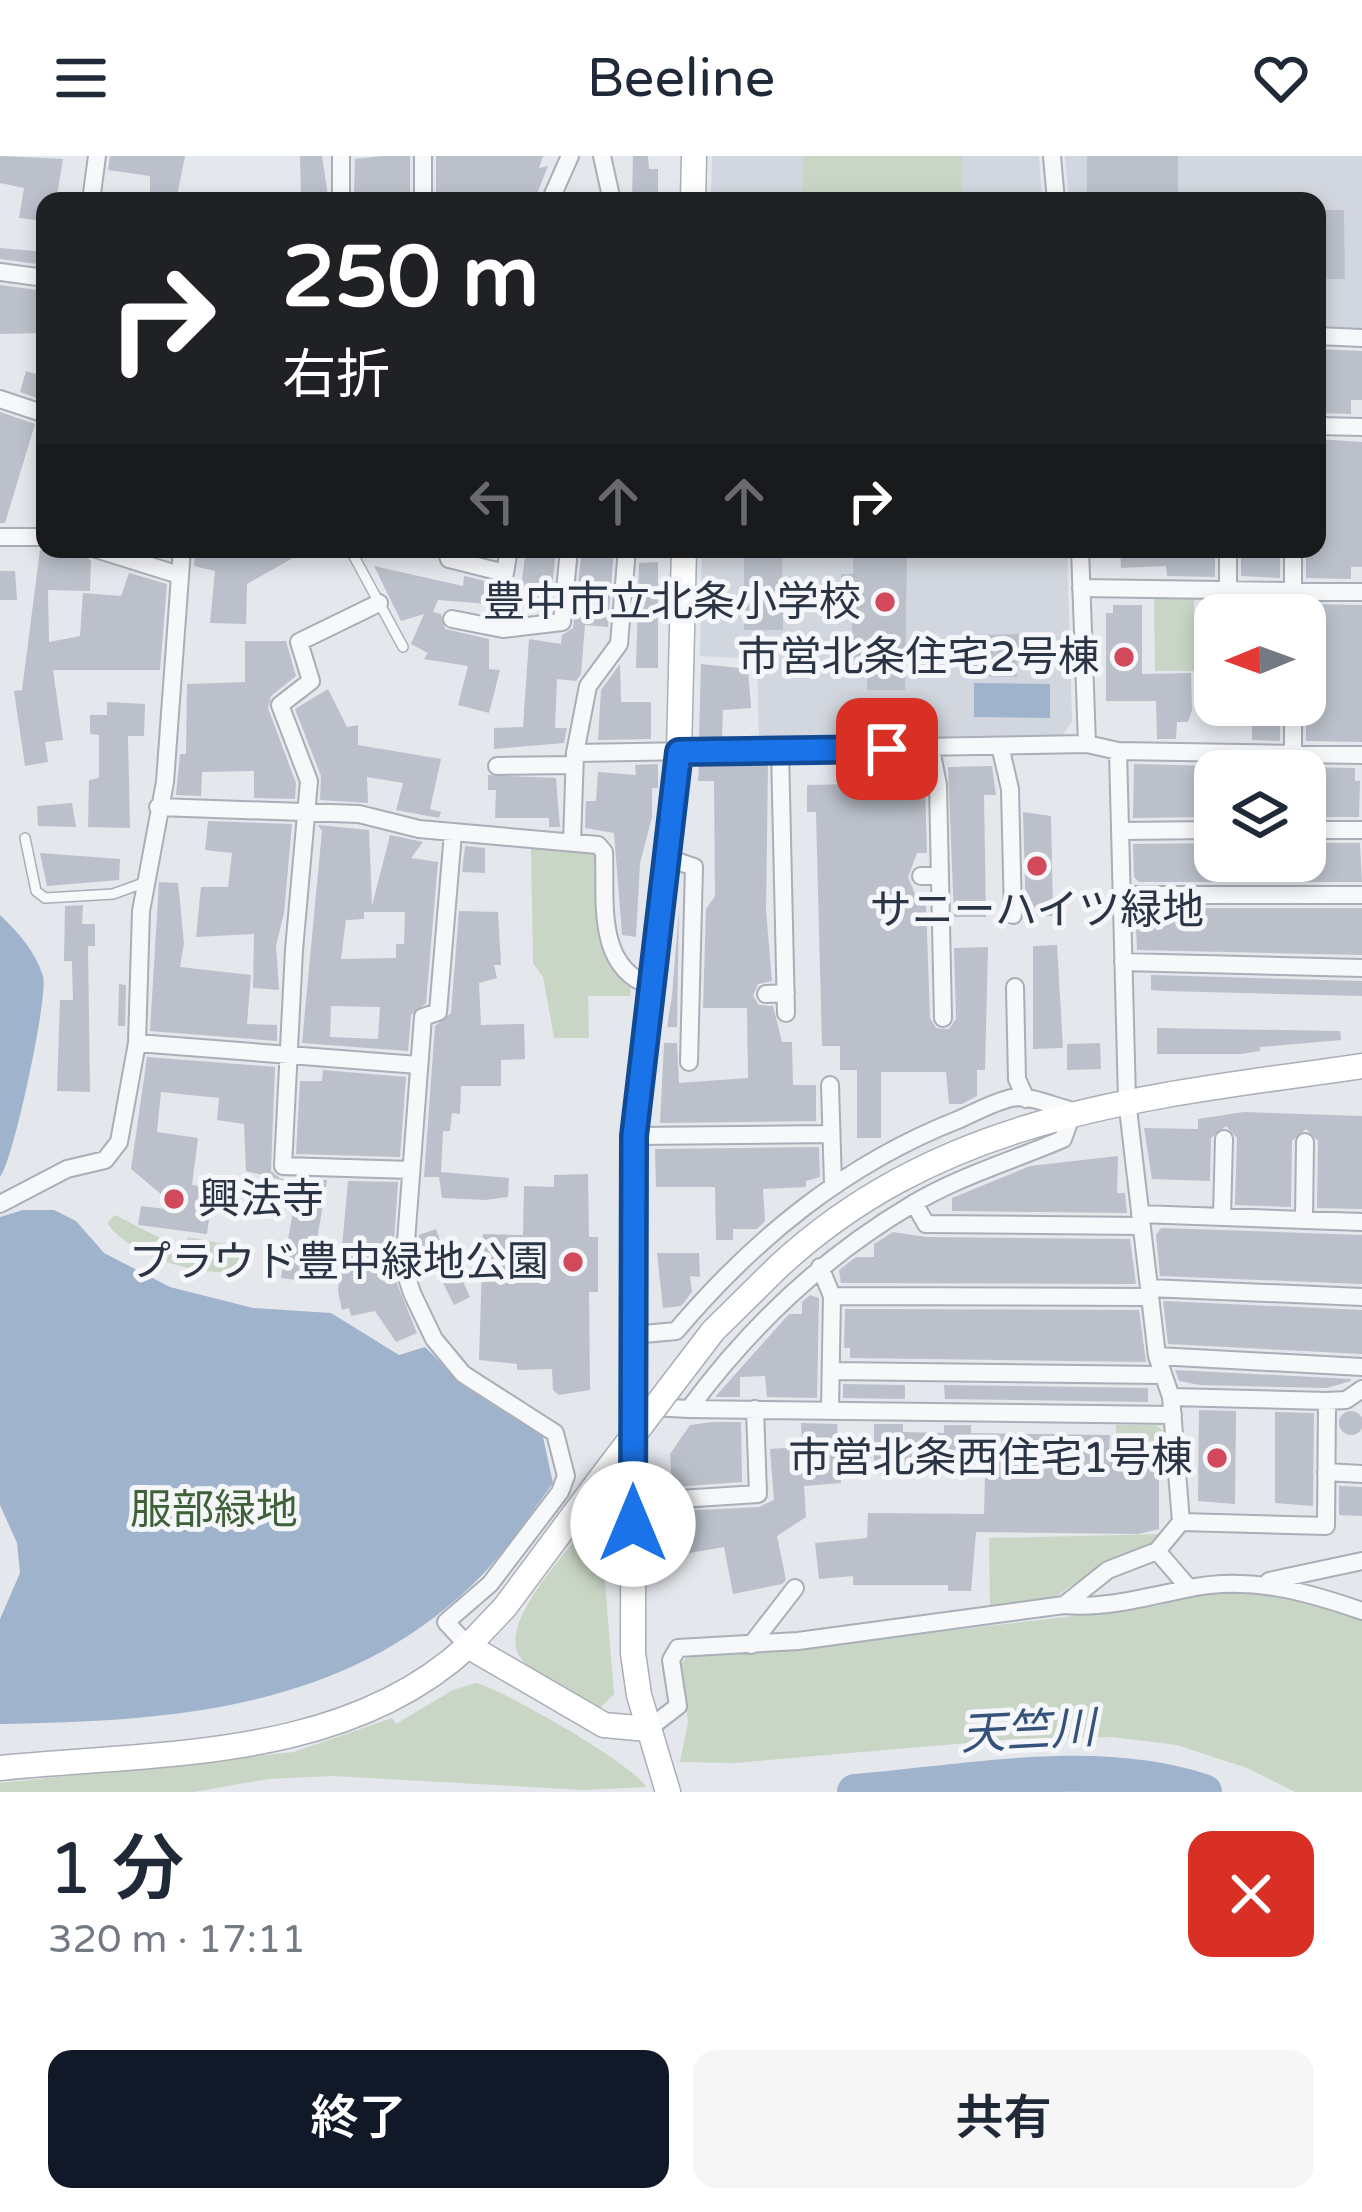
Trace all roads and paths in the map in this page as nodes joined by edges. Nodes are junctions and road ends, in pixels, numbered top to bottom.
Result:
1 (97, 156) edge
2 (341, 156) edge
3 (423, 156) edge
4 (569, 156) edge
5 (602, 156) edge
6 (694, 156) edge
7 (1052, 156) edge
8 (92, 192) edge
9 (341, 192) edge
10 (423, 192) edge
11 (554, 192) edge
12 (610, 192) edge
13 (692, 192) edge
14 (1055, 192) edge
15 (0, 272) edge
16 (36, 277) edge
17 (1326, 337) edge
18 (1362, 338) edge
19 (0, 399) edge
20 (36, 411) edge
21 (1326, 426) edge
22 (1362, 427) edge
23 (0, 537) edge
24 (36, 537) edge
25 (125, 558) edge
26 (180, 558) edge
27 (355, 558) edge
28 (449, 558) edge
29 (507, 558) edge
30 (568, 558) edge
31 (626, 558) edge
32 (684, 558) edge
33 (1079, 558) edge
34 (1228, 558) edge
35 (1293, 558) edge
36 (176, 574) junction
37 (1081, 588) junction
38 (1228, 590) junction
39 (1292, 591) junction
40 (1362, 592) edge
41 (1292, 594) edge
42 (379, 603) junction
43 (452, 620) dead end
44 (403, 646) dead end
45 (1087, 744) junction
46 (931, 749) junction
47 (1001, 750) junction
48 (780, 751) junction
49 (1118, 751) junction
50 (679, 752) junction
51 (1362, 754) edge
52 (1194, 755) edge
53 (1326, 758) edge
54 (575, 759) junction
55 (497, 766) dead end
56 (158, 806) junction
57 (309, 816) junction
58 (1194, 830) edge
59 (1326, 830) edge
60 (1362, 830) edge
61 (1120, 831) junction
62 (453, 833) junction
63 (25, 838) dead end
64 (572, 842) junction
65 (668, 858) junction
66 (146, 882) junction
67 (1122, 895) junction
68 (1362, 896) edge
69 (1013, 914) dead end
70 (1123, 962) junction
71 (1362, 968) edge
72 (650, 986) junction
73 (1015, 987) dead end
74 (766, 994) dead end
75 (943, 1018) dead end
76 (137, 1043) junction
77 (290, 1056) junction
78 (689, 1062) dead end
79 (418, 1065) junction
80 (1362, 1066) edge
81 (830, 1085) dead end
82 (1026, 1099) junction
83 (1127, 1100) junction
84 (1073, 1111) junction
85 (830, 1134) junction
86 (634, 1136) junction
87 (1224, 1138) dead end
88 (1305, 1142) dead end
89 (411, 1170) junction
90 (833, 1184) junction
91 (914, 1203) junction
92 (0, 1204) edge
93 (1222, 1216) junction
94 (1141, 1220) junction
95 (1304, 1220) junction
96 (1362, 1222) edge
97 (820, 1268) junction
98 (1149, 1293) junction
99 (832, 1296) junction
100 (1362, 1297) edge
101 (633, 1335) junction
102 (1158, 1366) junction
103 (1362, 1366) edge
104 (832, 1371) junction
105 (1362, 1388) edge
106 (1327, 1401) junction
107 (633, 1406) junction
108 (1172, 1406) junction
109 (830, 1408) junction
110 (689, 1409) junction
111 (755, 1409) junction
112 (1326, 1472) junction
113 (1362, 1474) edge
114 (633, 1482) junction
115 (1181, 1522) junction
116 (1157, 1551) junction
117 (1362, 1562) edge
118 (1258, 1583) junction
119 (795, 1588) dead end
120 (1189, 1588) junction
121 (1064, 1605) junction
122 (1362, 1612) edge
123 (751, 1645) junction
124 (468, 1646) junction
125 (648, 1730) junction
126 (0, 1768) edge
127 (667, 1789) edge

1 - 8 street
2 - 9 street
3 - 10 street
4 - 11 street
5 - 12 street
6 - 13 street
7 - 14 street
15 - 16 street
17 - 18 street
19 - 20 street
21 - 22 street
23 - 24 street
25 - 36 street
26 - 36 street
27 - 42 lane
28 - 29 street
30 - 43 street
31 - 54 street
32 - 50 street
33 - 37 street
34 - 38 street
35 - 39 street
36 - 56 street
37 - 38 street
37 - 45 street
38 - 39 street
39 - 40 street
39 - 41 street
42 - 44 lane
42 - 57 street
45 - 47 street
45 - 49 street
46 - 47 street
46 - 48 street
46 - 75 street
47 - 69 street
48 - 50 street
48 - 74 street
49 - 52 street
49 - 61 street
50 - 54 street
50 - 65 street
51 - 53 street
54 - 55 street
54 - 64 street
56 - 57 street
56 - 66 street
57 - 62 street
57 - 77 street
58 - 61 street
59 - 60 street
61 - 67 street
62 - 64 street
62 - 79 street
63 - 66 lane
64 - 72 street
65 - 72 street
65 - 78 street
66 - 76 street
67 - 68 street
67 - 70 street
70 - 71 street
70 - 83 street
72 - 86 street
73 - 82 street
76 - 77 street
76 - 92 street
77 - 79 street
77 - 89 street
79 - 89 street
80 - 83 street
81 - 85 street
82 - 84 street
82 - 90 street
83 - 84 street
83 - 94 street
84 - 91 street
84 - 124 street, bridge
85 - 86 street
85 - 90 street
86 - 101 street
87 - 93 street
88 - 95 street
89 - 124 street
90 - 101 street
91 - 94 street
91 - 97 street
93 - 94 street
93 - 95 street
94 - 98 street
95 - 96 street
97 - 99 street
97 - 110 street
98 - 99 street
98 - 100 street
98 - 102 street
99 - 104 street
101 - 107 street
102 - 103 street
102 - 104 street
102 - 108 street
104 - 109 street
105 - 106 street
106 - 108 street
106 - 112 street
107 - 110 street
107 - 114 street
108 - 109 street
108 - 115 street
109 - 111 street
110 - 111 street
111 - 114 street
112 - 113 street
112 - 115 street
114 - 125 street
115 - 116 street
116 - 120 street
116 - 121 street
117 - 118 street
118 - 120 street
118 - 122 street
119 - 123 street
120 - 121 street
121 - 123 street
123 - 125 street
124 - 125 street
124 - 126 street
125 - 127 street

